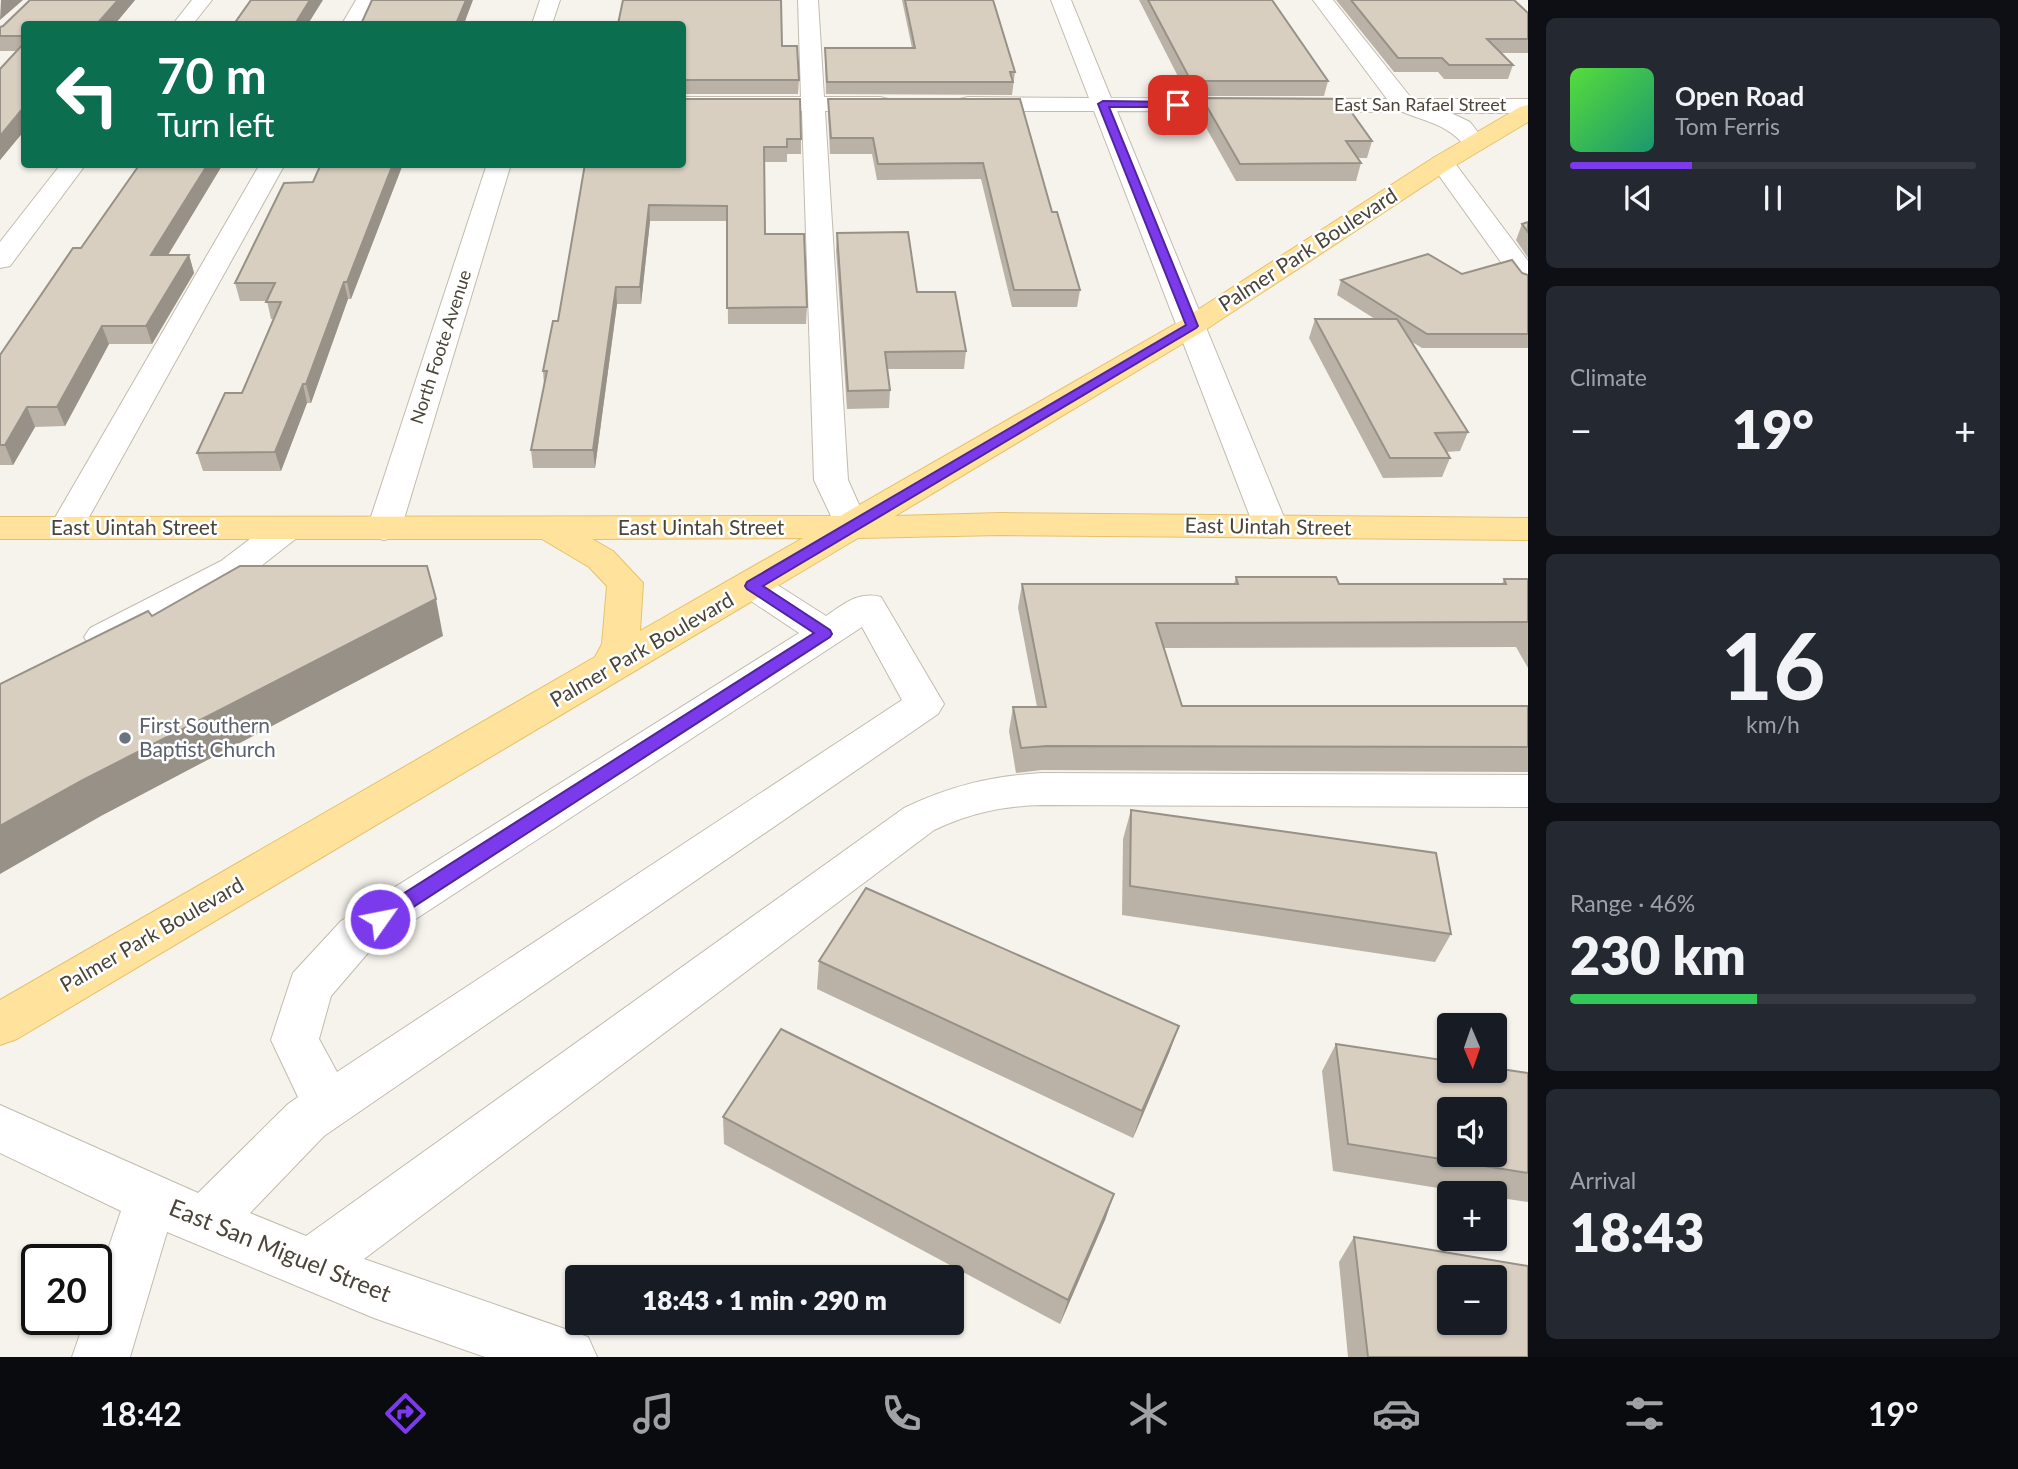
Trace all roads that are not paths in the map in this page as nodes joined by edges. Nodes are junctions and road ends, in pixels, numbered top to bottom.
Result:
1 (202, 0) edge
2 (366, 0) edge
3 (550, 0) edge
4 (808, 0) edge
5 (1061, 0) edge
6 (1323, 0) edge
7 (185, 21) edge
8 (354, 21) edge
9 (543, 21) edge
10 (686, 104) edge
11 (811, 104) junction
12 (904, 104) edge
13 (944, 104) edge
14 (1103, 104) junction
15 (1405, 105) junction
16 (1528, 106) edge
17 (1528, 112) edge
18 (1475, 144) junction
19 (1442, 163) junction
20 (71, 168) edge
21 (270, 168) edge
22 (498, 168) edge
23 (0, 260) edge
24 (1528, 280) edge
25 (1192, 326) junction
26 (852, 527) junction
27 (1272, 527) junction
28 (0, 528) edge
29 (66, 528) junction
30 (286, 529) junction
31 (551, 529) junction
32 (1528, 529) edge
33 (384, 530) junction
34 (752, 586) junction
35 (825, 634) junction
36 (78, 650) edge
37 (607, 671) junction
38 (1528, 792) edge
39 (0, 1024) edge
40 (328, 1105) junction
41 (0, 1128) edge
42 (151, 1199) junction
43 (206, 1221) junction
44 (312, 1265) junction
45 (101, 1357) edge
46 (568, 1357) edge

1 - 7 street
2 - 8 street
3 - 9 street
4 - 11 street
5 - 14 street
6 - 15 street
10 - 11 street
11 - 12 street
11 - 26 street
13 - 14 street, East San Rafael Street
14 - 15 street, East San Rafael Street
14 - 25 street
15 - 16 street, East San Rafael Street
15 - 18 street
17 - 18 main road, Palmer Park Boulevard
18 - 19 main road, Palmer Park Boulevard
19 - 24 street
19 - 25 main road, Palmer Park Boulevard
20 - 23 street
21 - 29 street
22 - 33 street, North Foote Avenue
25 - 26 main road, Palmer Park Boulevard
25 - 27 street
26 - 27 main road, East Uintah Street
26 - 31 main road, East Uintah Street
26 - 34 main road, Palmer Park Boulevard
27 - 32 main road, East Uintah Street
28 - 29 main road, East Uintah Street
29 - 30 main road, East Uintah Street
30 - 33 main road, East Uintah Street
30 - 36 street
31 - 33 main road, East Uintah Street
31 - 37 main road
34 - 35 street
34 - 37 main road, Palmer Park Boulevard
35 - 40 street
35 - 40 street
37 - 39 main road, Palmer Park Boulevard
38 - 44 street
40 - 43 street
41 - 42 street, East San Miguel Street
42 - 43 street, East San Miguel Street
42 - 45 street
43 - 44 street, East San Miguel Street
44 - 46 street, East San Miguel Street

